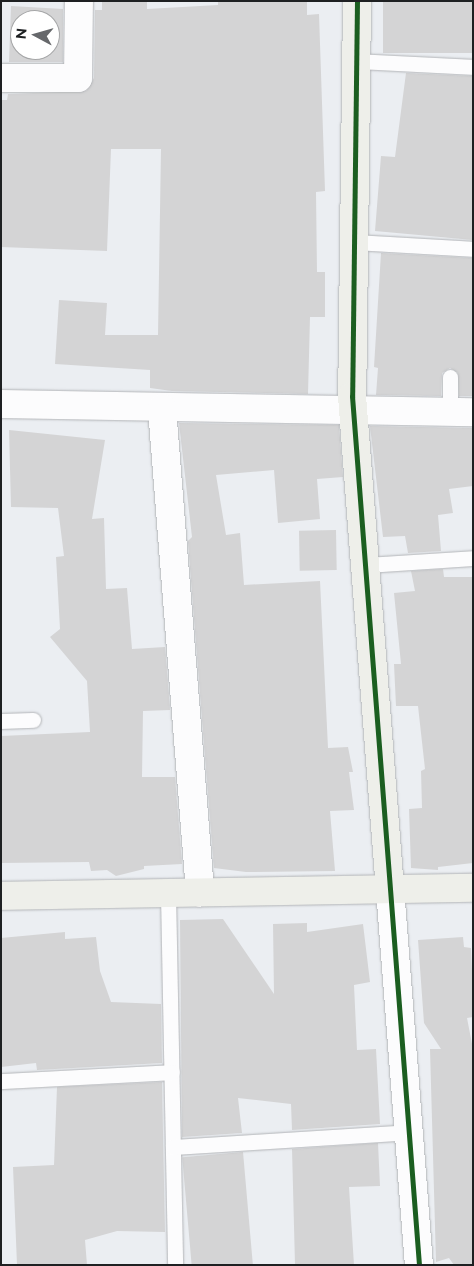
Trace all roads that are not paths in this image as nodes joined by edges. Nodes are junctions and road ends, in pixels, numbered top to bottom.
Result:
1 (79, 1) edge
2 (357, 1) edge
3 (356, 61) junction
4 (473, 67) edge
5 (1, 78) edge
6 (353, 242) junction
7 (473, 249) edge
8 (450, 377) dead end
9 (1, 404) edge
10 (162, 408) junction
11 (354, 410) junction
12 (461, 413) edge
13 (473, 558) edge
14 (366, 565) junction
15 (1, 720) edge
16 (33, 720) dead end
17 (473, 888) edge
18 (390, 889) junction
19 (168, 893) junction
20 (200, 893) junction
21 (1, 896) edge
22 (172, 1072) junction
23 (1, 1080) edge
24 (409, 1132) junction
25 (173, 1147) junction
26 (174, 1265) edge
27 (419, 1265) edge

1 - 5 street
2 - 3 street
3 - 4 lane
3 - 6 street
6 - 7 lane
6 - 11 street
8 - 12 lane
9 - 10 street
10 - 11 street
10 - 20 street
11 - 12 street
11 - 14 street
13 - 14 lane
14 - 18 street
15 - 16 lane
17 - 18 street
18 - 20 street
18 - 24 street
19 - 20 street
19 - 21 street
19 - 22 lane
22 - 23 lane
22 - 25 lane
24 - 25 lane
24 - 27 street
25 - 26 lane

